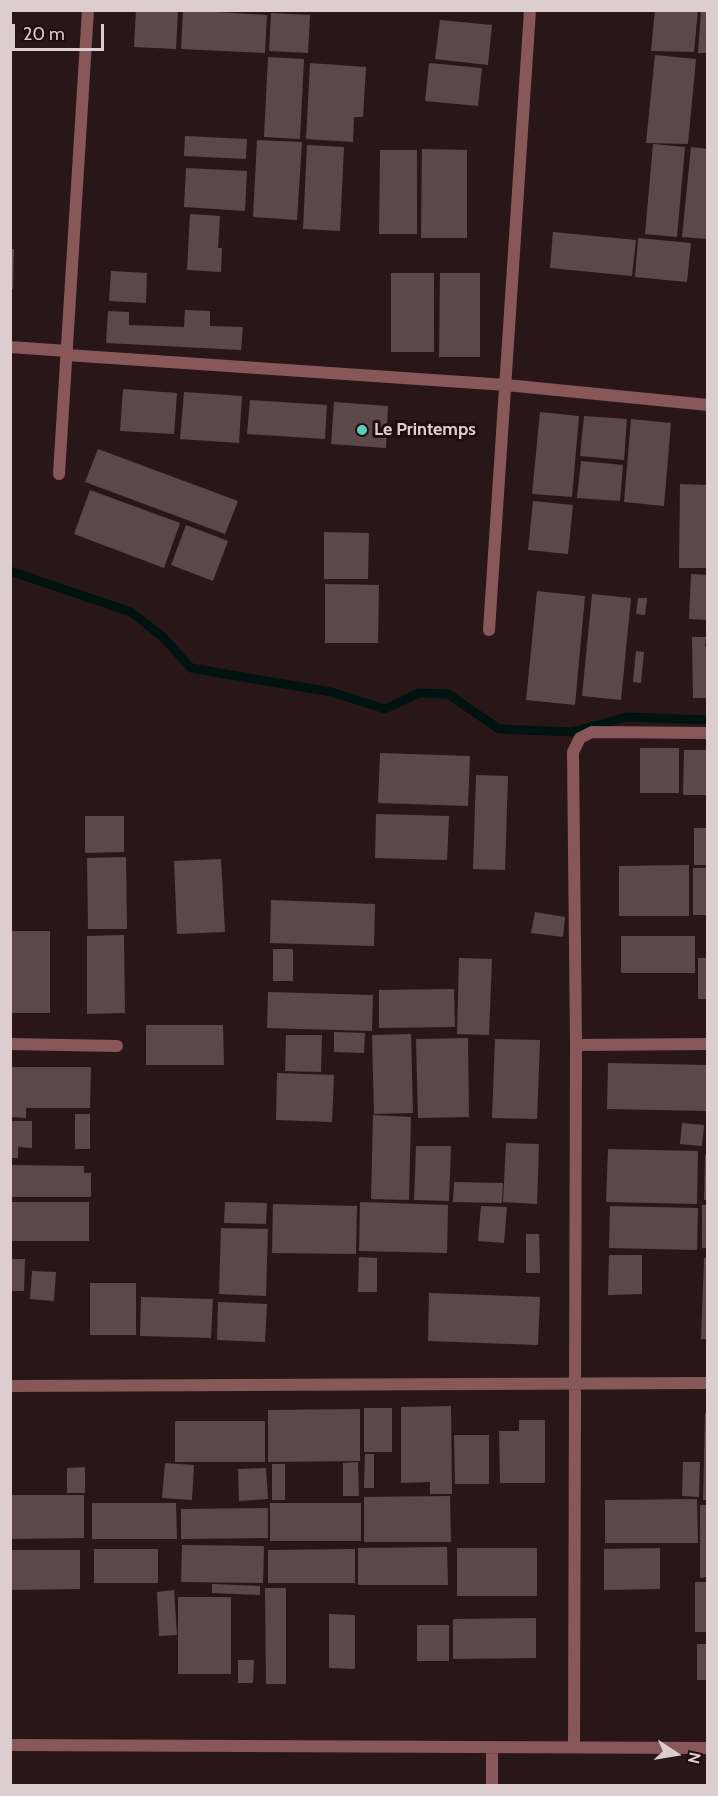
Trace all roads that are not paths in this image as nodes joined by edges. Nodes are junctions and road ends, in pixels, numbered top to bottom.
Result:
1 (88, 10) edge
2 (530, 10) edge
3 (10, 347) edge
4 (67, 353) junction
5 (506, 386) junction
6 (708, 405) edge
7 (59, 474) dead end
8 (489, 630) dead end
9 (708, 733) edge
10 (10, 1044) edge
11 (708, 1044) edge
12 (576, 1045) junction
13 (117, 1046) dead end
14 (708, 1383) edge
15 (575, 1384) junction
16 (10, 1386) edge
17 (10, 1745) edge
18 (492, 1747) junction
19 (574, 1748) junction
20 (708, 1748) edge
21 (492, 1785) edge

1 - 4 street
2 - 5 street
3 - 4 street
4 - 5 street
4 - 7 street
5 - 6 street
5 - 8 street
9 - 12 street
10 - 13 street
11 - 12 street
12 - 15 street
14 - 15 street
15 - 16 street
15 - 19 street
17 - 18 street
18 - 19 street
18 - 21 street
19 - 20 street

